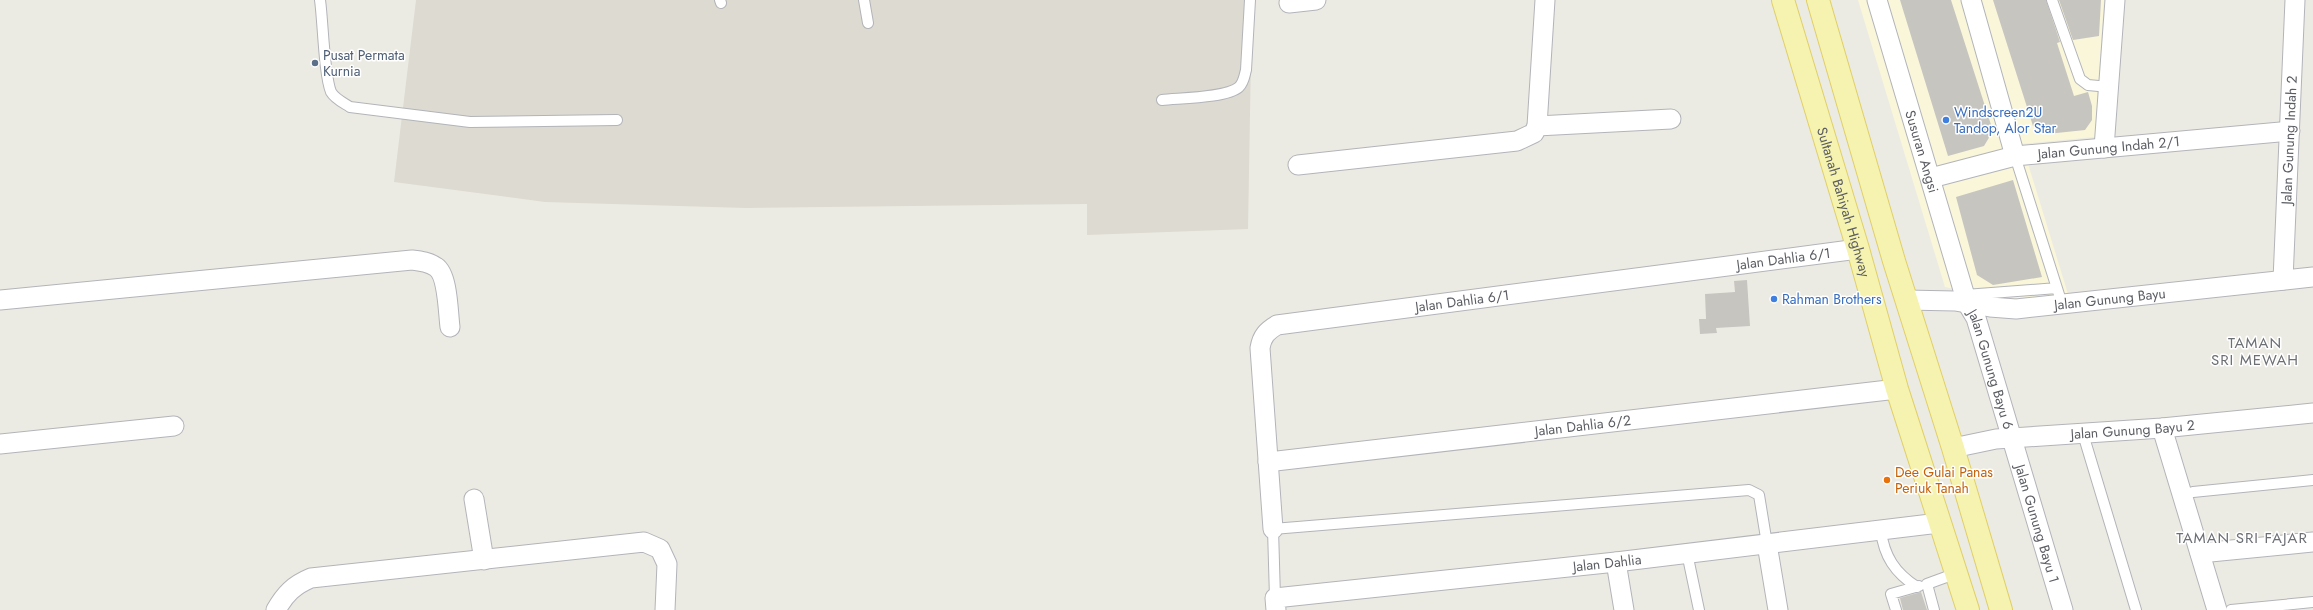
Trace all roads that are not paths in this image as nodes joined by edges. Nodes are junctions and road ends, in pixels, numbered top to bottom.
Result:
1 (320, 0) edge
2 (864, 0) edge
3 (1250, 0) edge
4 (1316, 0) edge
5 (1544, 0) edge
6 (1783, 0) edge
7 (1818, 0) edge
8 (1877, 0) edge
9 (1971, 0) edge
10 (2052, 0) edge
11 (2115, 0) edge
12 (2295, 0) edge
13 (1289, 3) dead end
14 (868, 23) dead end
15 (2109, 86) junction
16 (1162, 100) dead end
17 (1671, 119) dead end
18 (617, 120) dead end
19 (1537, 126) junction
20 (2290, 131) junction
21 (2104, 148) junction
22 (2016, 156) junction
23 (1298, 165) dead end
24 (1931, 178) junction
25 (1858, 249) junction
26 (2313, 277) edge
27 (2283, 280) junction
28 (2060, 296) junction
29 (1966, 299) junction
30 (0, 300) edge
31 (1906, 300) junction
32 (450, 327) dead end
33 (1897, 389) junction
34 (2313, 413) edge
35 (174, 426) dead end
36 (2162, 428) junction
37 (2083, 434) junction
38 (2012, 438) junction
39 (0, 444) edge
40 (1953, 448) junction
41 (1268, 462) junction
42 (2313, 480) edge
43 (2182, 495) junction
44 (474, 499) dead end
45 (1939, 523) junction
46 (1273, 529) junction
47 (1880, 531) junction
48 (2313, 542) edge
49 (1767, 544) junction
50 (1687, 553) junction
51 (2200, 553) junction
52 (484, 560) junction
53 (1616, 562) junction
54 (1957, 573) junction
55 (1922, 585) junction
56 (2313, 602) edge
57 (1276, 604) edge
58 (276, 610) edge
59 (664, 610) edge
60 (1624, 610) edge
61 (1698, 610) edge
62 (1778, 610) edge
63 (1896, 610) edge
64 (1934, 610) edge
65 (1968, 610) edge
66 (2001, 610) edge
67 (2063, 610) edge
68 (2136, 610) edge
69 (2217, 610) edge
70 (2231, 610) edge

1 - 18 lane
2 - 14 lane
3 - 16 lane
4 - 13 street
5 - 19 street
6 - 25 main road, Sultanah Bahiyah Highway
7 - 31 main road
8 - 24 street, Susuran Angsi
9 - 22 street
10 - 15 lane
11 - 15 street
12 - 20 street, Jalan Gunung Indah 2
15 - 21 street
17 - 19 street
19 - 23 street
20 - 21 street, Jalan Gunung Indah 2/1
20 - 27 street, Jalan Gunung Indah 2
21 - 22 street, Jalan Gunung Indah 2/1
22 - 24 street, Jalan Gunung Indah 2/1
22 - 28 lane
24 - 29 street, Susuran Angsi
25 - 33 main road, Sultanah Bahiyah Highway
25 - 41 street, Jalan Dahlia 6/1
26 - 27 street, Jalan Gunung Bayu
27 - 28 street, Jalan Gunung Bayu
28 - 29 street, Jalan Gunung Bayu
29 - 31 street, Jalan Gunung Bayu
29 - 38 street, Jalan Gunung Bayu 6
30 - 32 street
31 - 40 main road
33 - 41 street, Jalan Dahlia 6/2
33 - 45 main road, Sultanah Bahiyah Highway
34 - 36 street, Jalan Gunung Bayu 2
35 - 39 street
36 - 37 street, Jalan Gunung Bayu 2
36 - 43 street
37 - 38 street, Jalan Gunung Bayu 2
37 - 68 lane
38 - 40 street, Jalan Gunung Bayu 2
38 - 67 street, Jalan Gunung Bayu 1
40 - 66 main road
41 - 46 street, Jalan Dahlia 6/1
42 - 43 lane
43 - 51 street
44 - 52 street
45 - 47 street, Jalan Dahlia
45 - 54 main road, Sultanah Bahiyah Highway
46 - 49 lane
46 - 57 lane
47 - 49 street, Jalan Dahlia
47 - 55 lane
48 - 51 street
49 - 50 street, Jalan Dahlia
49 - 62 street
50 - 53 street, Jalan Dahlia
50 - 61 lane
51 - 69 street
52 - 58 street
52 - 59 street
53 - 57 street, Jalan Dahlia
53 - 60 street
54 - 55 lane
54 - 65 main road, Sultanah Bahiyah Highway
55 - 63 lane
55 - 64 lane
56 - 70 lane

